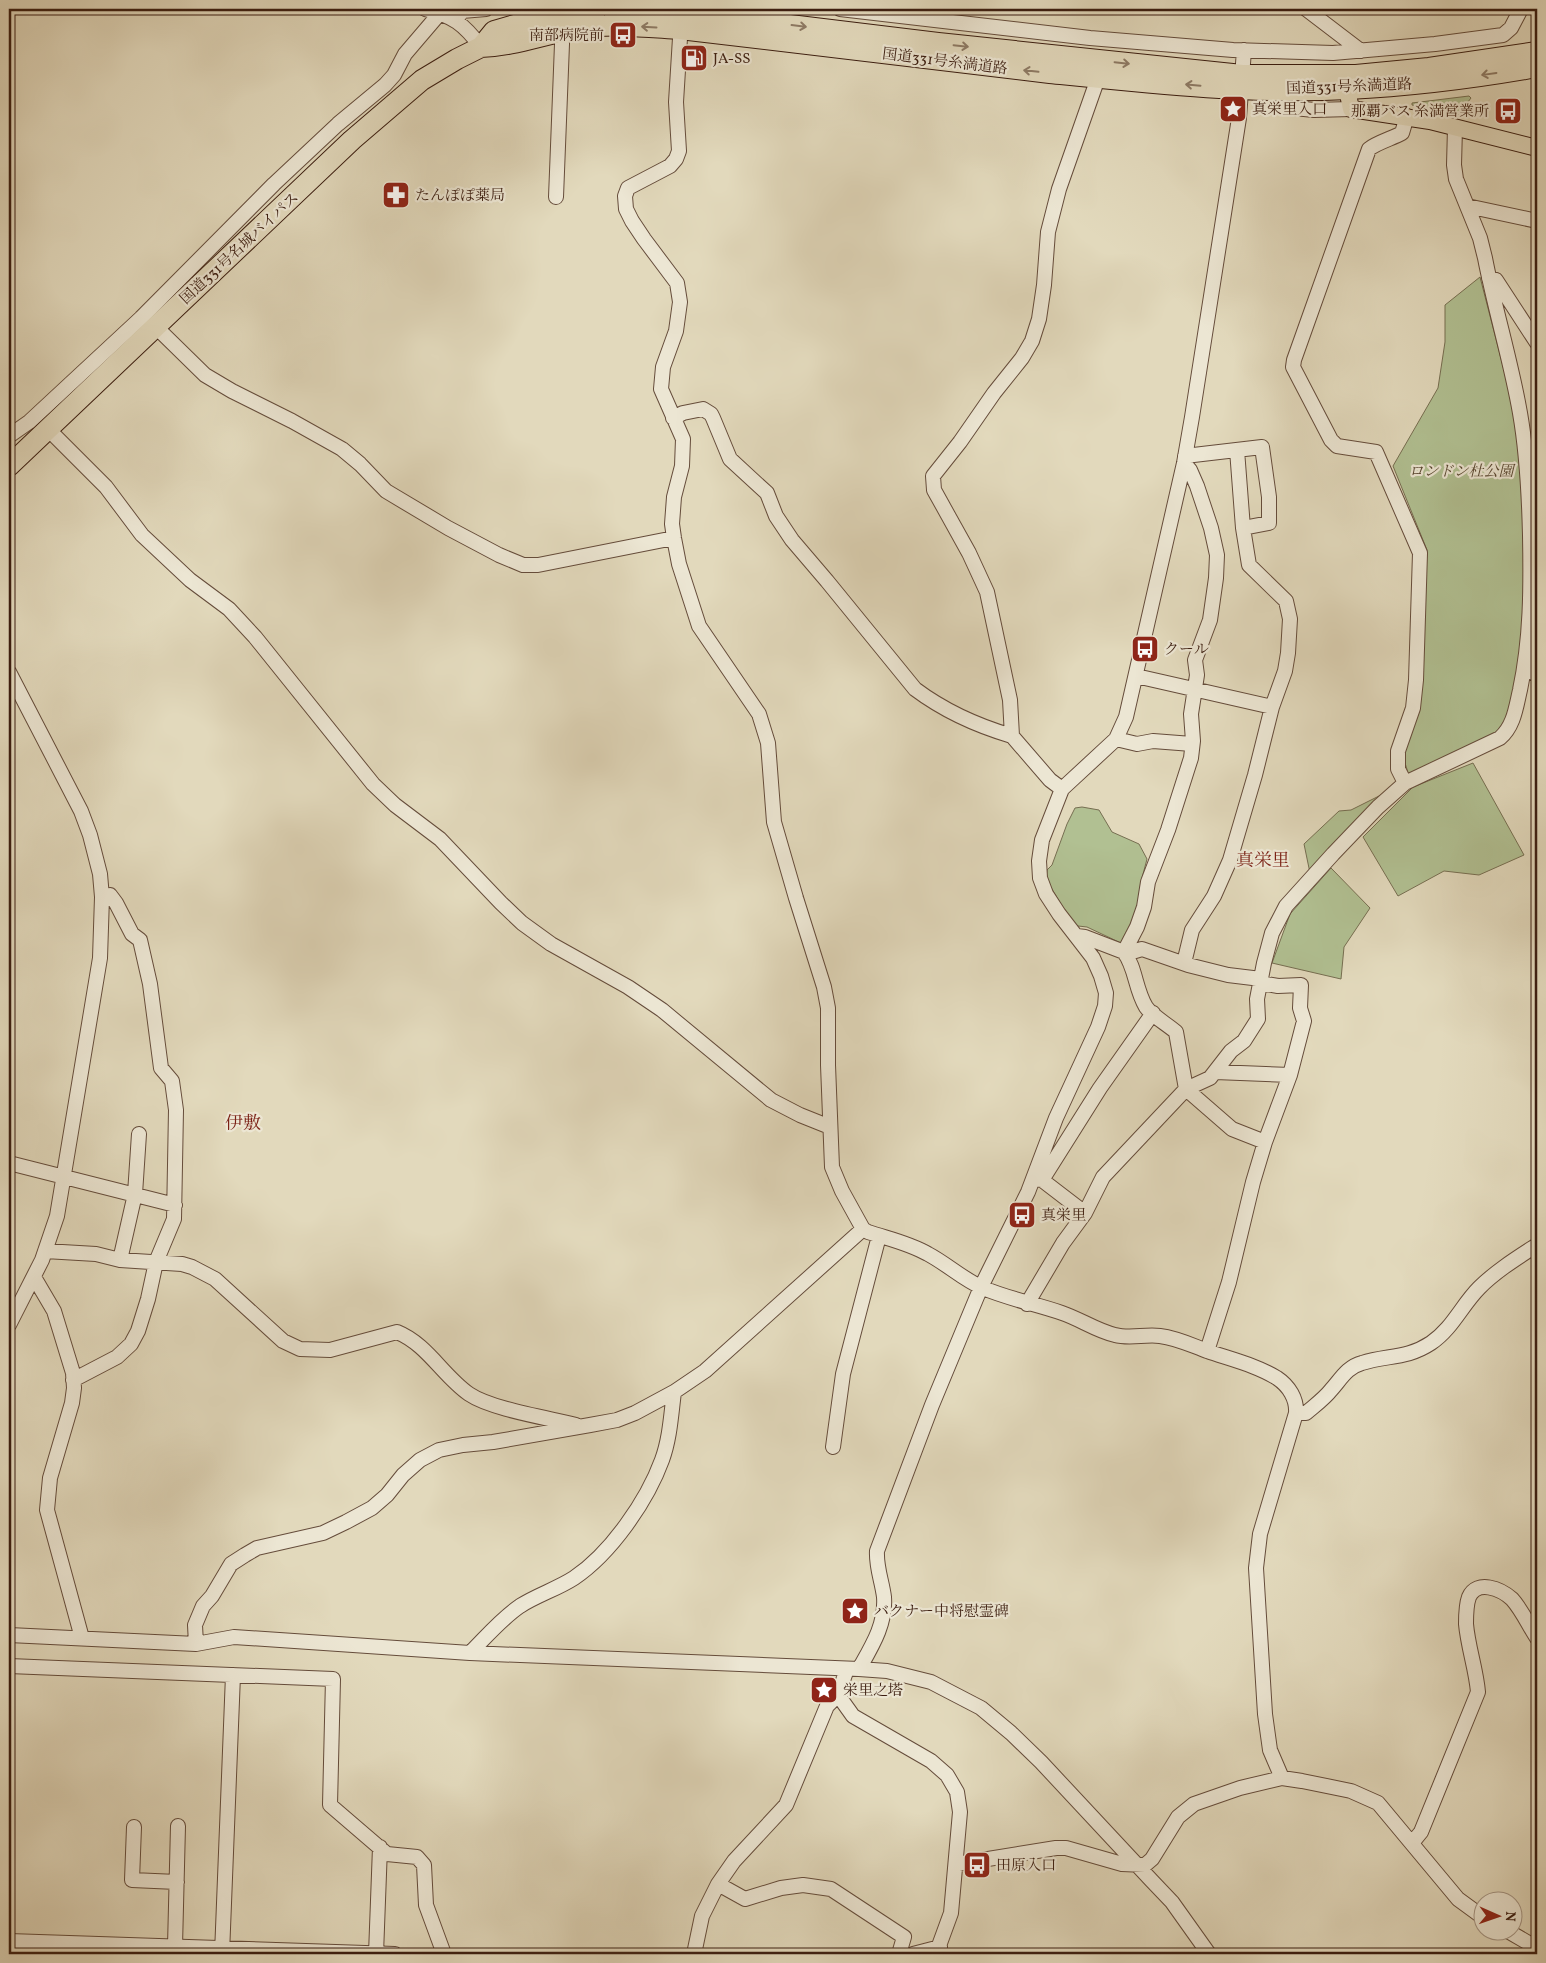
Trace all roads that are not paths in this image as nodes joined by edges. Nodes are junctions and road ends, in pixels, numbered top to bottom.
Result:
1 (426, 9) edge
2 (486, 9) edge
3 (597, 9) edge
4 (612, 9) edge
5 (840, 9) edge
6 (1306, 9) edge
7 (1521, 9) edge
8 (856, 11) junction
9 (440, 13) junction
10 (456, 20) junction
11 (681, 20) junction
12 (940, 20) junction
13 (561, 22) junction
14 (853, 33) junction
15 (938, 43) junction
16 (481, 47) junction
17 (1244, 50) junction
18 (1361, 51) junction
19 (1537, 52) edge
20 (1537, 67) edge
21 (1098, 78) junction
22 (1242, 82) junction
23 (1347, 89) junction
24 (1284, 107) dead end
25 (1351, 109) junction
26 (1407, 116) junction
27 (1455, 128) junction
28 (1537, 148) edge
29 (556, 196) dead end
30 (1467, 206) junction
31 (1537, 222) edge
32 (1489, 278) junction
33 (192, 280) junction
34 (156, 327) junction
35 (1537, 343) edge
36 (673, 418) junction
37 (48, 429) junction
38 (9, 436) edge
39 (1237, 450) junction
40 (1185, 460) junction
41 (9, 466) edge
42 (1243, 528) junction
43 (674, 538) junction
44 (9, 672) edge
45 (1531, 672) edge
46 (1136, 676) junction
47 (1194, 689) junction
48 (1272, 707) junction
49 (1012, 736) junction
50 (1116, 739) junction
51 (1192, 744) junction
52 (1405, 783) junction
53 (1062, 789) junction
54 (102, 897) junction
55 (1077, 936) junction
56 (1124, 952) junction
57 (1184, 963) junction
58 (1261, 981) junction
59 (1153, 1013) junction
60 (1215, 1072) junction
61 (1290, 1076) junction
62 (1186, 1089) junction
63 (830, 1127) junction
64 (139, 1134) dead end
65 (1265, 1142) junction
66 (9, 1163) edge
67 (63, 1178) junction
68 (1038, 1180) junction
69 (135, 1194) junction
70 (175, 1205) junction
71 (1085, 1213) junction
72 (864, 1228) junction
73 (879, 1236) junction
74 (1537, 1245) edge
75 (45, 1251) junction
76 (120, 1260) junction
77 (156, 1262) junction
78 (34, 1277) junction
79 (981, 1287) junction
80 (1027, 1304) junction
81 (9, 1326) edge
82 (1207, 1351) junction
83 (73, 1380) junction
84 (674, 1392) junction
85 (1296, 1413) junction
86 (579, 1426) junction
87 (833, 1447) dead end
88 (9, 1635) edge
89 (82, 1638) junction
90 (1537, 1638) edge
91 (196, 1644) junction
92 (470, 1653) junction
93 (9, 1666) edge
94 (853, 1669) junction
95 (233, 1674) junction
96 (838, 1695) junction
97 (1282, 1778) junction
98 (178, 1826) dead end
99 (134, 1827) dead end
100 (1412, 1843) junction
101 (380, 1847) junction
102 (957, 1864) junction
103 (1137, 1865) junction
104 (177, 1882) junction
105 (718, 1884) junction
106 (1474, 1911) edge
107 (1523, 1940) edge
108 (9, 1941) edge
109 (175, 1946) junction
110 (1537, 1948) edge
111 (68, 1949) edge
112 (144, 1950) edge
113 (222, 1951) edge
114 (938, 1951) edge
115 (376, 1954) edge
116 (395, 1954) edge
117 (444, 1954) edge
118 (694, 1954) edge
119 (899, 1954) edge
120 (913, 1954) edge
121 (1209, 1954) edge

1 - 9 street
2 - 10 street
3 - 13 highway, 国道331号糸満道路
4 - 11 highway, 国道331号糸満道路
5 - 8 street
6 - 18 street
7 - 18 street
8 - 12 street
8 - 14 street
9 - 10 street
9 - 33 street
10 - 16 street
11 -> 13 highway, 国道331号糸満道路
11 -> 14 highway, 国道331号糸満道路
21 -> 11 highway, 国道331号糸満道路
11 - 36 street
12 - 15 street
12 - 17 street
13 - 16 highway, 国道331号糸満道路
13 - 29 street
14 - 15 highway, 国道331号糸満道路
15 -> 22 highway, 国道331号糸満道路
16 - 33 highway, 国道331号名城バイパス
17 - 18 street
17 - 22 street
19 - 22 highway, 国道331号糸満道路
20 -> 23 highway, 国道331号糸満道路
22 -> 21 highway, 国道331号糸満道路
21 - 49 street
22 - 23 highway, 国道331号糸満道路
22 - 40 street
23 - 25 main road
24 - 25 street
25 - 26 main road
26 - 27 main road
26 - 52 street
27 - 28 main road
27 - 30 street
30 - 31 street
30 - 32 street
32 - 35 street
32 - 45 street
33 - 34 highway, 国道331号名城バイパス
33 - 38 street
34 - 37 highway, 国道331号名城バイパス
34 - 43 street
36 - 43 street
36 - 49 street
37 - 41 highway, 国道331号名城バイパス
37 - 63 street
39 - 40 street
39 - 42 street
39 - 42 street
40 - 46 street
40 - 47 street
42 - 48 street
43 - 63 street
44 - 54 street
45 - 52 street
46 - 47 street
46 - 50 street
47 - 48 street
47 - 51 street
48 - 57 street
49 - 53 street
50 - 51 street
50 - 53 street
51 - 56 street
52 - 58 street
53 - 55 street
54 - 67 street
54 - 70 street
55 - 56 street
55 - 68 street
56 - 57 street
56 - 59 street
57 - 58 street
58 - 60 street
58 - 61 street
59 - 62 street
59 - 68 street
60 - 61 street
60 - 62 street
61 - 65 street
62 - 65 street
62 - 71 street
63 - 72 street
64 - 69 street
65 - 82 street
66 - 67 street
67 - 69 street
67 - 75 street
68 - 71 street
68 - 79 street
69 - 70 street
69 - 76 street
70 - 77 street
71 - 80 street
72 - 73 street
72 - 84 street
73 - 79 street
73 - 87 street
74 - 85 street
75 - 76 street
75 - 78 street
76 - 77 street
77 - 83 street
77 - 86 street
78 - 81 street
78 - 83 street
79 - 80 street
79 - 94 street
80 - 82 street
82 - 85 street
83 - 89 street
84 - 86 street
84 - 92 street
85 - 97 street
86 - 91 street
88 - 89 street
89 - 91 street
90 - 100 street
91 - 92 street
92 - 94 street
93 - 95 street
94 - 96 street
94 - 103 street
95 - 101 street
95 - 113 street
96 - 102 street
96 - 105 street
97 - 100 street
97 - 103 street
98 - 104 street
99 - 104 street
100 - 106 street
101 - 115 street
101 - 117 street
102 - 103 street
102 - 114 street
103 - 121 street
104 - 109 street
105 - 118 street
105 - 119 street
107 - 110 street
108 - 111 street
109 - 112 street
109 - 113 street
111 - 112 street
113 - 115 street
114 - 120 street
115 - 116 street

